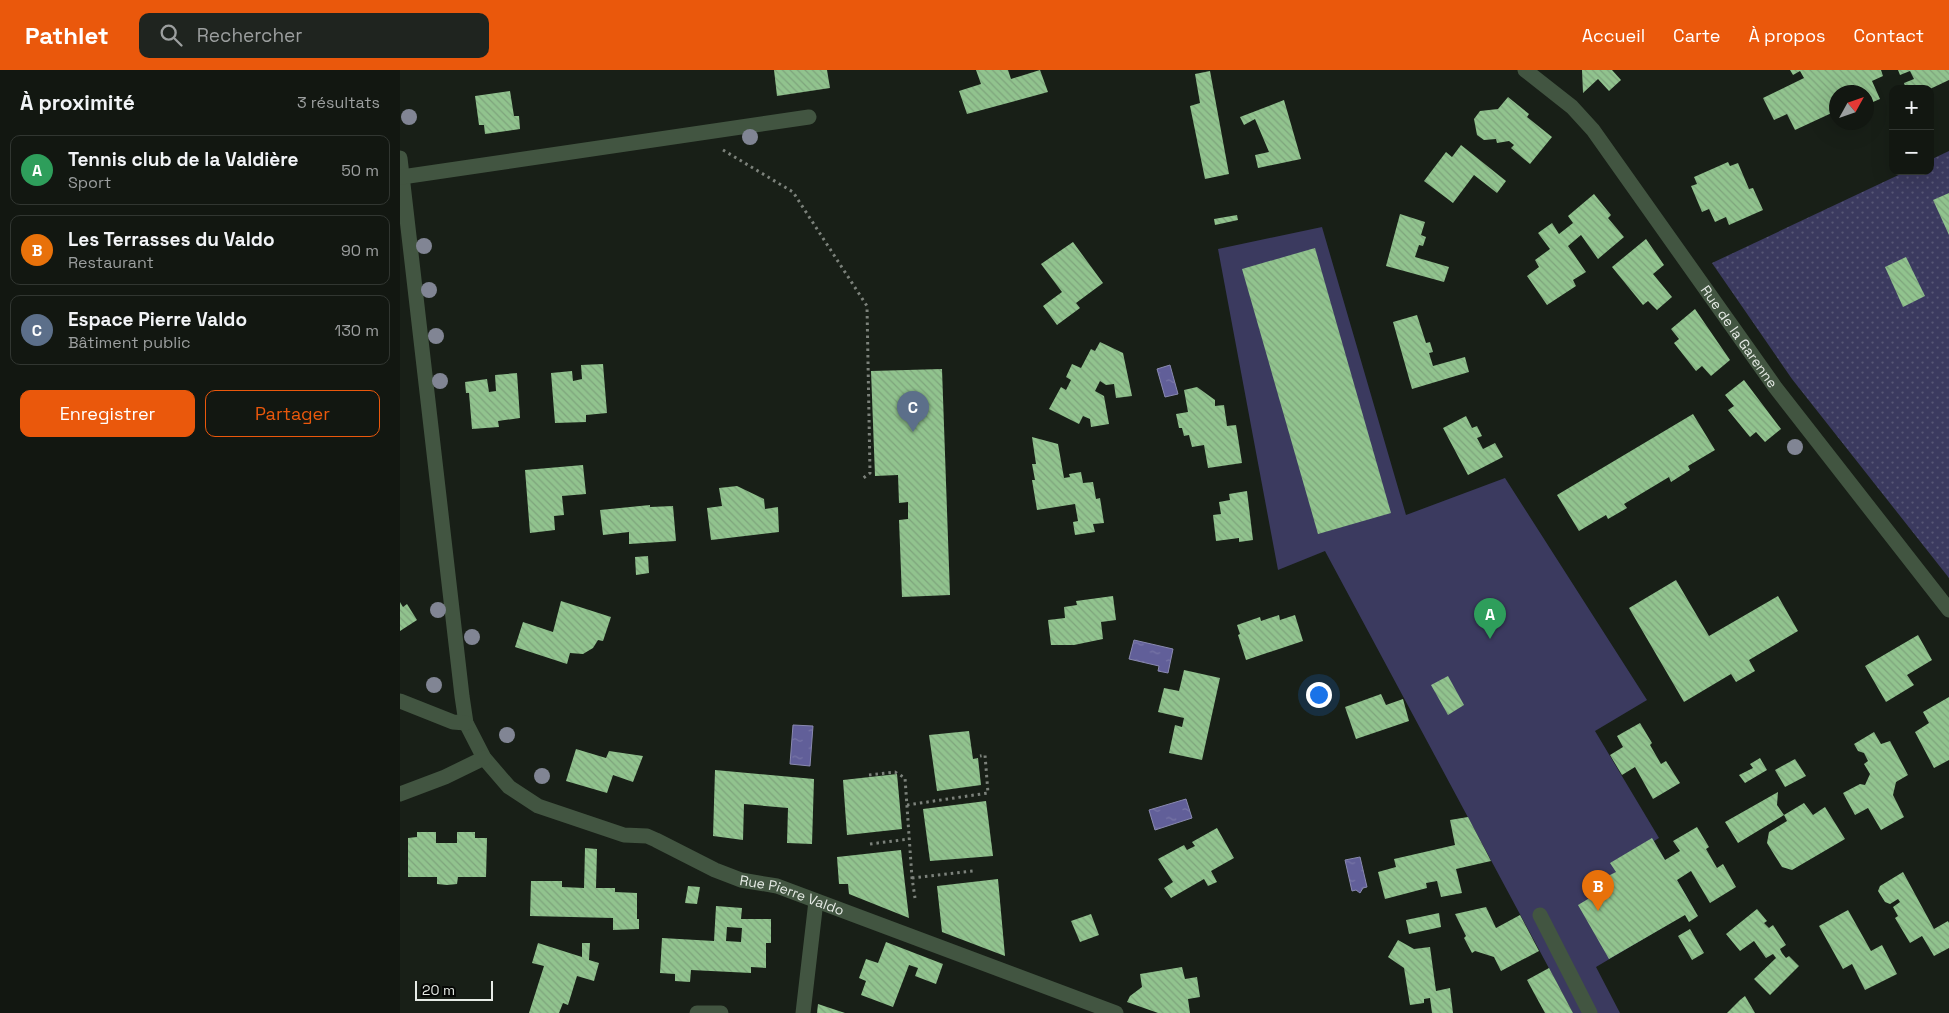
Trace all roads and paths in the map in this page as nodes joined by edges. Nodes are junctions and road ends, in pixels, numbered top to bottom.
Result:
1 (1525, 70) edge
2 (809, 117) dead end
3 (694, 134) junction
4 (400, 158) edge
5 (402, 177) junction
6 (862, 479) dead end
7 (1949, 610) edge
8 (400, 702) edge
9 (466, 723) junction
10 (980, 756) dead end
11 (484, 758) junction
12 (869, 775) dead end
13 (400, 794) edge
14 (907, 804) junction
15 (909, 839) junction
16 (870, 844) dead end
17 (973, 871) dead end
18 (912, 878) junction
19 (915, 898) dead end
20 (816, 901) junction
21 (1540, 915) dead end
22 (697, 1013) edge
23 (721, 1013) edge
24 (803, 1013) edge
25 (1116, 1013) edge
26 (1590, 1013) edge

1 - 7 street, Rue de la Garenne
2 - 3 street
3 - 5 street
3 - 6 path
4 - 5 street
5 - 9 street
8 - 9 street
9 - 11 street, Rue Pierre Valdo
10 - 14 path
11 - 13 street
11 - 20 street, Rue Pierre Valdo
12 - 14 path
14 - 15 path
15 - 16 path
15 - 18 path
17 - 18 path
18 - 19 path
20 - 24 street
20 - 25 street, Rue Pierre Valdo
21 - 26 street
22 - 23 street

